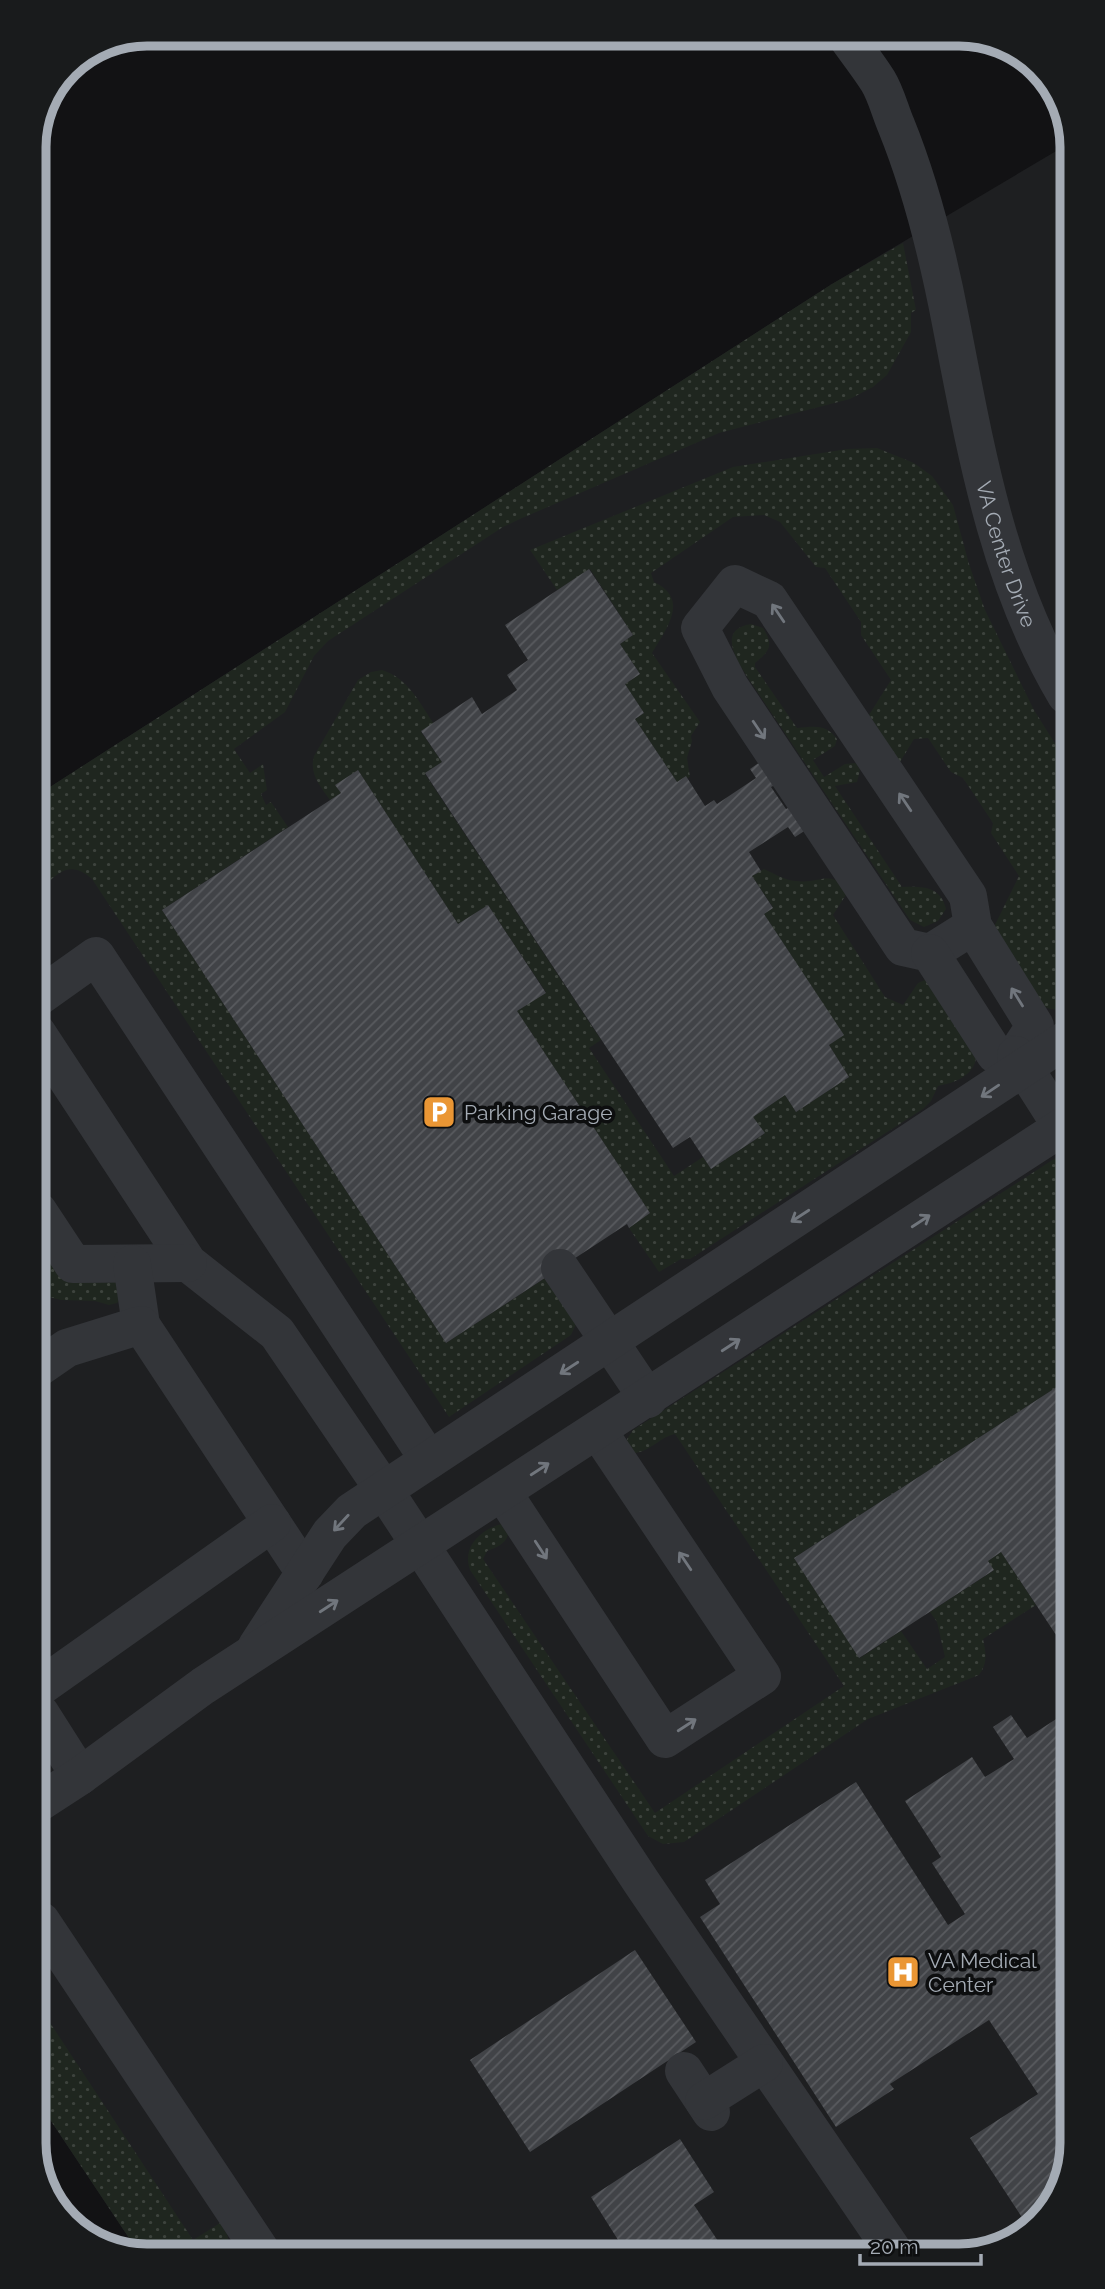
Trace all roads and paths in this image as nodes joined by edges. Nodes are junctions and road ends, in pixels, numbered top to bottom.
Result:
1 (853, 46) edge
2 (1060, 685) edge
3 (973, 926) junction
4 (930, 953) junction
5 (46, 992) edge
6 (1060, 1042) edge
7 (46, 1048) edge
8 (1020, 1061) junction
9 (1060, 1119) edge
10 (1060, 1129) edge
11 (46, 1223) edge
12 (132, 1264) junction
13 (188, 1264) junction
14 (560, 1268) dead end
15 (141, 1325) junction
16 (610, 1342) junction
17 (46, 1362) edge
18 (648, 1399) junction
19 (598, 1431) junction
20 (429, 1460) junction
21 (384, 1490) junction
22 (503, 1493) junction
23 (272, 1523) junction
24 (420, 1547) junction
25 (304, 1573) junction
26 (250, 1656) junction
27 (46, 1683) edge
28 (46, 1722) edge
29 (80, 1776) junction
30 (46, 1798) edge
31 (46, 1928) edge
32 (764, 2063) junction
33 (700, 2095) dead end
34 (256, 2243) edge
35 (888, 2244) edge

1 - 2 street, VA Center Drive
3 - 4 street
3 -> 4 street
8 -> 3 street
4 - 8 street
5 - 20 street
6 - 8 street
7 - 13 street
8 - 9 street
8 -> 16 street
18 -> 10 street
11 - 12 street
12 - 13 street
12 - 15 street
13 - 21 street
14 - 16 street
15 - 17 street
15 - 23 street
16 - 18 street
16 -> 20 street
18 - 19 street
22 -> 19 street
22 -> 19 street
20 - 21 street
21 - 24 street
21 -> 25 street
22 - 24 street
23 - 25 street
23 - 27 street
26 -> 24 street
24 - 32 street
25 - 26 street
26 - 29 street
28 - 29 street
29 - 30 street
31 - 34 street
32 - 33 street
32 - 35 street

